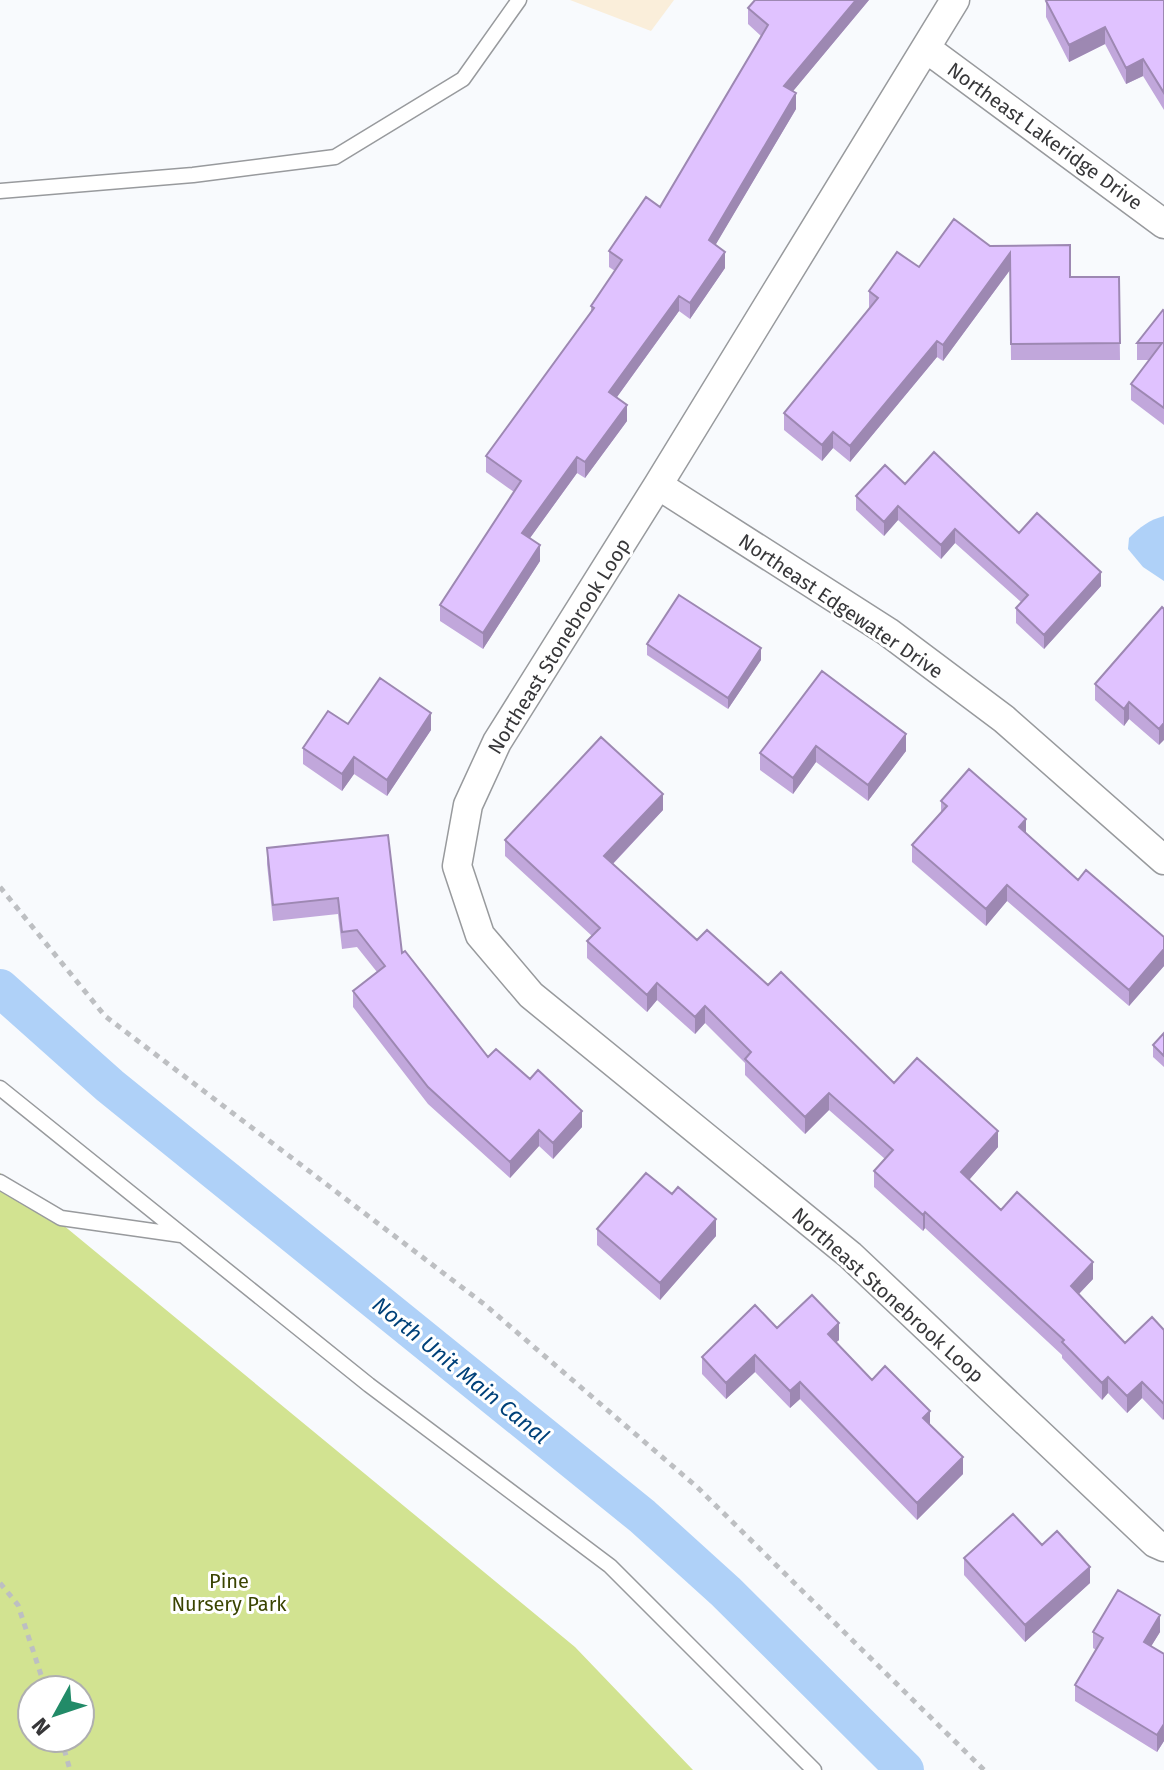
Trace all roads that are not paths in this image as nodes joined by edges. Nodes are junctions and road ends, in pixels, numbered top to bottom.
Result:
1 (519, 0) edge
2 (955, 0) edge
3 (927, 49) junction
4 (0, 191) edge
5 (1164, 224) edge
6 (658, 485) junction
7 (1164, 860) edge
8 (0, 1088) edge
9 (0, 1182) edge
10 (183, 1235) junction
11 (1164, 1547) edge
12 (814, 1770) edge

1 - 4 lane
2 - 3 street, Northeast Stonebrook Loop
3 - 5 street, Northeast Lakeridge Drive
3 - 6 street, Northeast Stonebrook Loop
6 - 7 street, Northeast Edgewater Drive
6 - 11 street, Northeast Stonebrook Loop
8 - 10 lane
9 - 10 lane
10 - 12 lane

